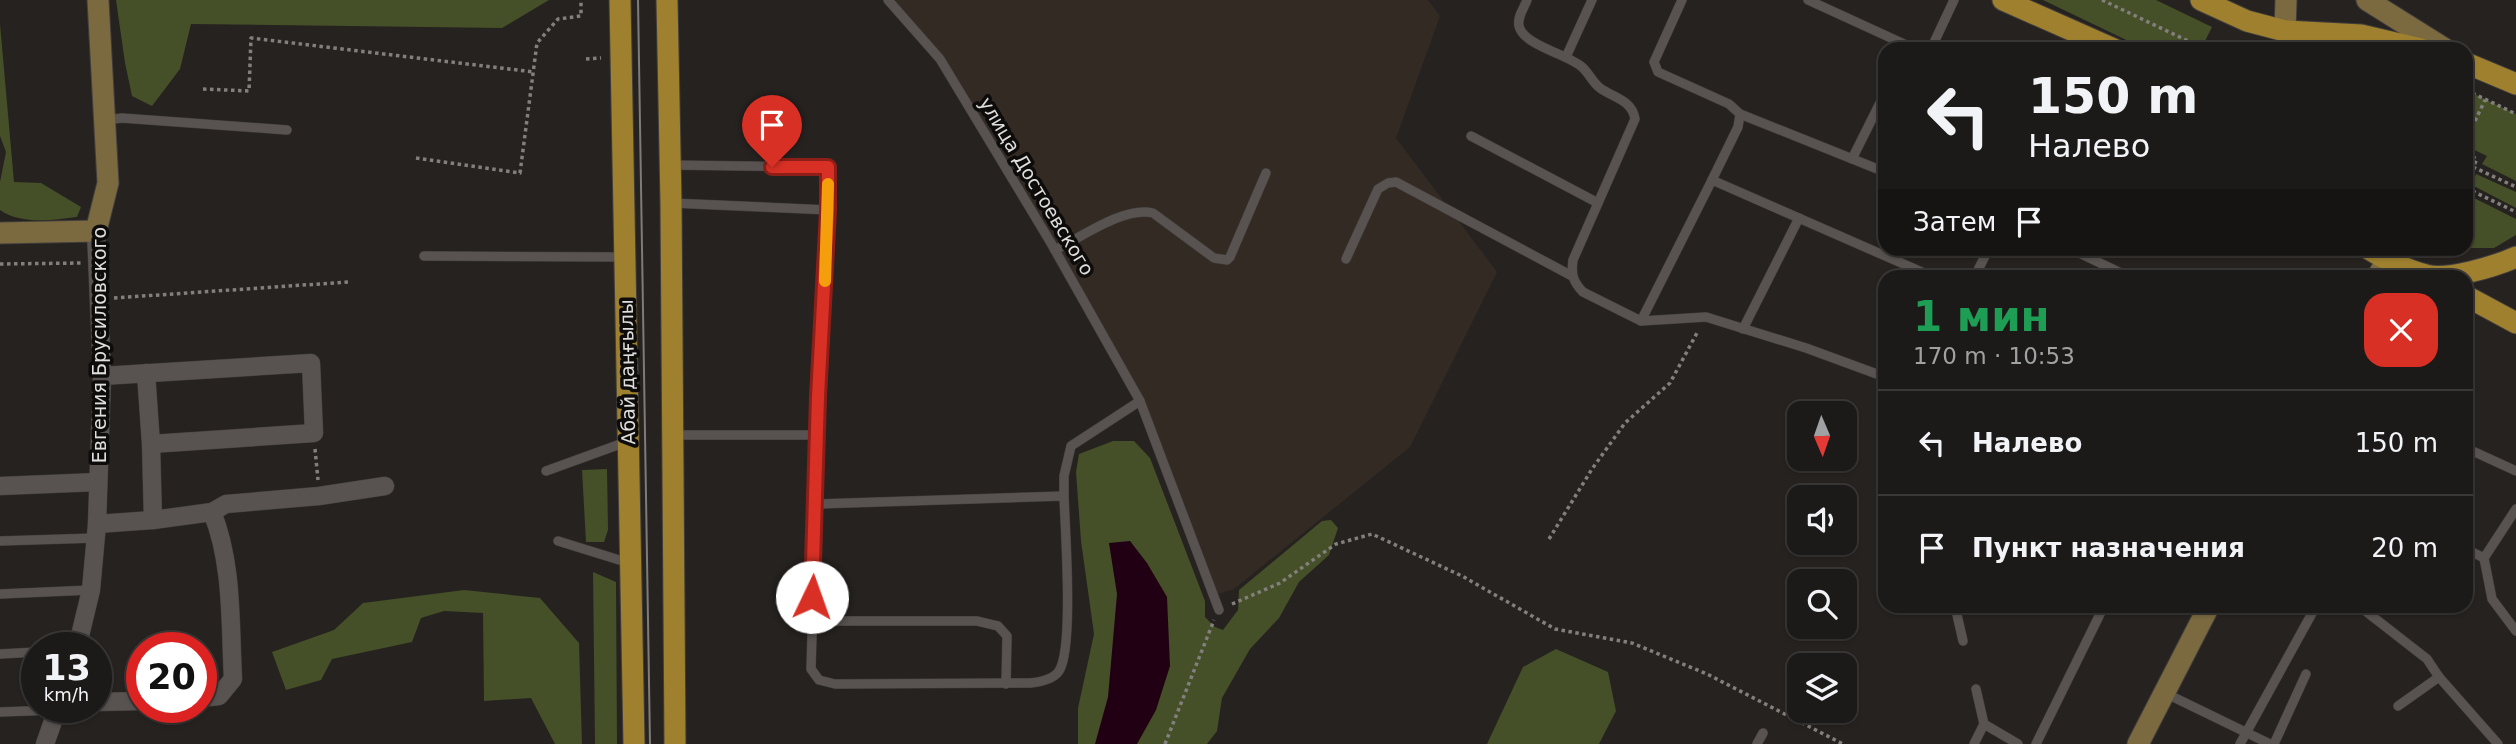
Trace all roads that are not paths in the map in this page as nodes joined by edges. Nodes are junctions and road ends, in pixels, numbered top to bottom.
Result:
1 (98, 0) edge
2 (620, 0) edge
3 (667, 0) edge
4 (888, 0) edge
5 (1527, 0) edge
6 (1592, 0) edge
7 (1682, 0) edge
8 (1808, 0) edge
9 (1954, 0) edge
10 (2003, 0) edge
11 (2201, 0) edge
12 (2286, 0) edge
13 (2367, 0) edge
14 (2281, 40) edge
15 (1900, 42) edge
16 (1934, 42) edge
17 (2098, 42) edge
18 (2391, 42) edge
19 (2434, 42) edge
20 (1566, 57) junction
21 (2473, 66) edge
22 (2516, 84) edge
23 (1878, 107) edge
24 (1740, 114) junction
25 (103, 120) junction
26 (287, 130) dead end
27 (1471, 136) dead end
28 (1852, 159) junction
29 (670, 164) junction
30 (1878, 169) edge
31 (1266, 173) dead end
32 (1712, 180) junction
33 (1598, 203) junction
34 (671, 204) junction
35 (828, 211) junction
36 (1799, 218) junction
37 (96, 231) junction
38 (0, 233) edge
39 (1055, 250) junction
40 (1878, 253) edge
41 (424, 256) dead end
42 (1885, 256) edge
43 (2086, 256) edge
44 (625, 257) junction
45 (2516, 257) edge
46 (1346, 258) dead end
47 (1917, 270) edge
48 (2115, 270) edge
49 (2473, 271) edge
50 (1572, 276) junction
51 (2473, 300) edge
52 (1642, 321) junction
53 (2516, 323) edge
54 (1743, 329) junction
55 (146, 373) junction
56 (1878, 375) edge
57 (102, 376) junction
58 (1140, 401) junction
59 (673, 435) junction
60 (817, 435) junction
61 (628, 442) junction
62 (151, 444) junction
63 (2473, 451) edge
64 (546, 471) dead end
65 (2516, 471) edge
66 (98, 482) junction
67 (0, 486) edge
68 (385, 486) dead end
69 (1064, 496) junction
70 (817, 504) junction
71 (2516, 509) edge
72 (212, 512) junction
73 (153, 520) junction
74 (96, 531) junction
75 (0, 541) edge
76 (558, 541) dead end
77 (2473, 552) edge
78 (2484, 558) junction
79 (630, 564) junction
80 (91, 590) junction
81 (0, 594) edge
82 (1219, 610) road end
83 (1957, 613) edge
84 (2101, 613) edge
85 (2205, 613) edge
86 (2312, 613) edge
87 (2368, 613) edge
88 (811, 621) junction
89 (2516, 631) edge
90 (81, 632) edge
91 (1963, 641) dead end
92 (21, 653) edge
93 (0, 654) edge
94 (2306, 674) dead end
95 (2439, 677) junction
96 (1006, 684) junction
97 (1976, 689) dead end
98 (2163, 692) junction
99 (217, 696) edge
100 (2398, 706) dead end
101 (21, 711) edge
102 (0, 712) edge
103 (52, 723) edge
104 (1984, 724) junction
105 (2245, 732) junction
106 (1763, 733) dead end
107 (45, 744) edge
108 (634, 744) edge
109 (675, 744) edge
110 (1757, 744) edge
111 (1974, 744) edge
112 (2018, 744) edge
113 (2036, 744) edge
114 (2138, 744) edge
115 (2240, 744) edge
116 (2272, 744) edge
117 (2498, 744) edge

1 - 25 street, Евгения Брусиловского
2 - 44 main road, Абай даңғылы
3 - 29 main road
4 - 39 lane, улица Достоевского
5 - 20 lane
6 - 20 lane
7 - 24 lane
8 - 15 lane
9 - 16 lane
10 - 17 main road
11 - 14 main road
12 - 14 street
13 - 19 street
14 - 18 main road
20 - 33 lane
21 - 22 main road
23 - 28 lane
24 - 28 lane
24 - 32 lane
25 - 26 lane
25 - 37 street, Евгения Брусиловского
27 - 33 lane
28 - 30 lane
29 - 34 main road
29 - 35 lane
31 - 39 lane
32 - 36 lane
32 - 52 lane
33 - 50 lane
34 - 35 lane
34 - 59 main road
35 - 60 lane
36 - 40 lane
36 - 54 lane
37 - 38 street
37 - 57 street, Евгения Брусиловского
39 - 58 lane, улица Достоевского
41 - 44 lane
42 - 47 lane
43 - 48 lane
44 - 61 main road, Абай даңғылы
45 - 49 main road
46 - 50 lane
50 - 52 lane
51 - 53 main road
52 - 54 lane
54 - 56 lane
55 - 57 street
55 - 62 street
55 - 62 street
57 - 66 street, Евгения Брусиловского
58 - 69 lane
58 - 82 lane, улица Достоевского
59 - 60 lane
59 - 109 main road
60 - 70 lane
61 - 64 lane
61 - 79 main road, Абай даңғылы
62 - 73 street
63 - 65 lane
66 - 67 street
66 - 74 street, Евгения Брусиловского
68 - 72 street
69 - 70 lane
69 - 96 lane
70 - 88 lane
71 - 78 lane
72 - 73 street
72 - 99 street
73 - 74 street
74 - 75 lane
74 - 80 street, Евгения Брусиловского
76 - 79 lane
77 - 78 lane
78 - 89 lane
79 - 108 main road, Абай даңғылы
80 - 81 lane
80 - 90 street, Евгения Брусиловского
83 - 91 lane
84 - 113 lane
85 - 98 street
86 - 105 lane
87 - 95 lane
88 - 96 lane
88 - 96 lane
92 - 93 lane
94 - 116 lane
95 - 100 lane
95 - 117 lane
97 - 104 lane
98 - 105 lane
98 - 114 street
101 - 102 lane
103 - 107 street
104 - 111 lane
104 - 112 lane
105 - 115 lane
105 - 116 lane
106 - 110 lane

